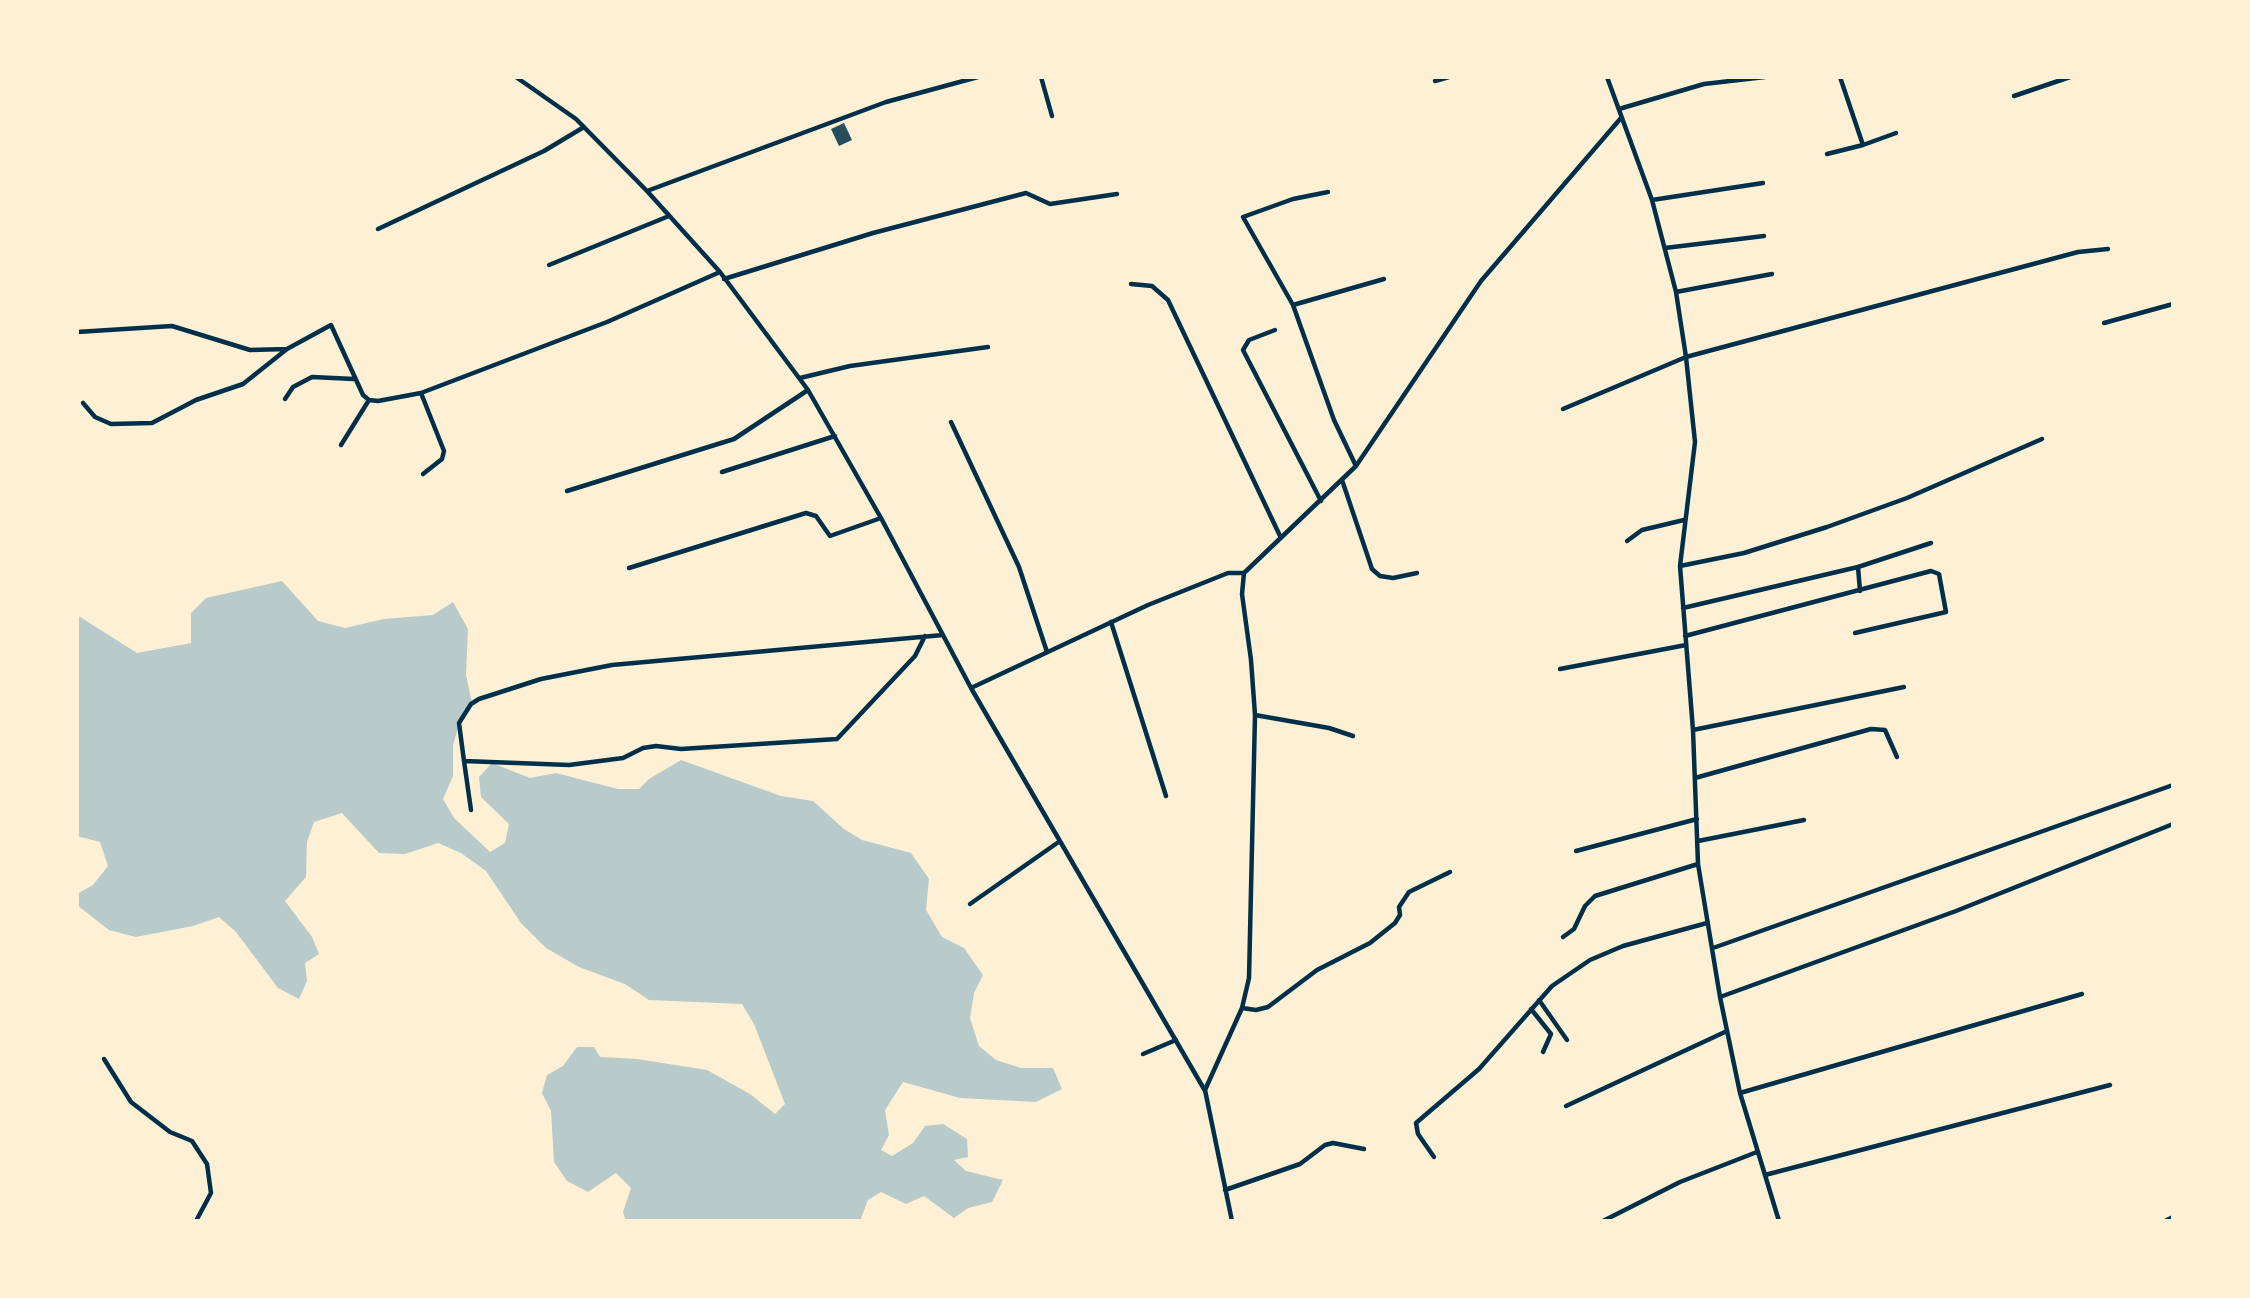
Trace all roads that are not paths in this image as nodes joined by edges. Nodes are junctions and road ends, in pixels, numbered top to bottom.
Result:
1 (516, 77) edge
2 (978, 77) edge
3 (1041, 77) edge
4 (1449, 77) edge
5 (1607, 77) edge
6 (1765, 77) edge
7 (1840, 77) edge
8 (2070, 77) edge
9 (1435, 81) dead end
10 (2014, 96) dead end
11 (1619, 109) junction
12 (1052, 116) dead end
13 (1621, 118) junction
14 (584, 127) junction
15 (1896, 133) dead end
16 (1863, 145) junction
17 (1827, 155) dead end
18 (1763, 183) dead end
19 (647, 191) junction
20 (1328, 192) dead end
21 (1117, 194) dead end
22 (1652, 200) junction
23 (670, 216) junction
24 (378, 229) dead end
25 (1764, 236) dead end
26 (1665, 248) junction
27 (2108, 249) dead end
28 (549, 265) dead end
29 (719, 272) junction
30 (1772, 274) dead end
31 (724, 279) junction
32 (1384, 279) dead end
33 (1131, 284) dead end
34 (1676, 292) junction
35 (1293, 304) junction
36 (2173, 304) edge
37 (2104, 323) dead end
38 (1275, 330) dead end
39 (77, 332) edge
40 (988, 347) dead end
41 (287, 349) junction
42 (1686, 357) junction
43 (800, 378) junction
44 (354, 379) junction
45 (808, 390) junction
46 (421, 393) junction
47 (285, 399) dead end
48 (369, 400) junction
49 (83, 403) dead end
50 (1563, 409) dead end
51 (951, 422) dead end
52 (835, 436) junction
53 (2042, 439) dead end
54 (341, 445) dead end
55 (1356, 466) junction
56 (722, 472) dead end
57 (423, 474) dead end
58 (1342, 480) junction
59 (568, 491) dead end
60 (1321, 501) junction
61 (881, 518) junction
62 (1684, 520) junction
63 (1281, 538) junction
64 (1627, 541) dead end
65 (1931, 544) dead end
66 (1681, 566) junction
67 (1858, 567) junction
68 (629, 568) dead end
69 (1244, 573) junction
70 (1417, 573) dead end
71 (1860, 591) junction
72 (1683, 608) junction
73 (1111, 622) junction
74 (1855, 633) dead end
75 (943, 635) junction
76 (925, 636) junction
77 (1685, 636) junction
78 (1686, 645) junction
79 (1046, 652) junction
80 (1560, 668) dead end
81 (1904, 687) dead end
82 (971, 688) junction
83 (1255, 715) junction
84 (1693, 730) junction
85 (1353, 736) dead end
86 (1897, 757) dead end
87 (464, 761) junction
88 (1695, 778) junction
89 (2173, 785) edge
90 (1166, 796) dead end
91 (471, 810) dead end
92 (1697, 819) junction
93 (1804, 820) dead end
94 (2173, 824) edge
95 (1060, 841) junction
96 (1698, 841) junction
97 (1576, 851) dead end
98 (1698, 864) junction
99 (1450, 872) dead end
100 (971, 904) dead end
101 (1707, 923) junction
102 (1563, 937) dead end
103 (1713, 948) junction
104 (2082, 994) dead end
105 (1720, 997) junction
106 (1539, 1000) junction
107 (1242, 1008) junction
108 (1531, 1009) junction
109 (1727, 1031) junction
110 (1176, 1040) junction
111 (1567, 1040) dead end
112 (1543, 1052) dead end
113 (1143, 1054) dead end
114 (104, 1059) dead end
115 (2109, 1085) dead end
116 (1205, 1090) junction
117 (1740, 1093) junction
118 (1566, 1106) dead end
119 (1364, 1149) dead end
120 (1757, 1152) junction
121 (1434, 1157) dead end
122 (1765, 1175) junction
123 (1225, 1190) junction
124 (2173, 1217) edge
125 (196, 1221) edge
126 (1232, 1221) edge
127 (1603, 1221) edge
128 (1778, 1221) edge
129 (2165, 1221) edge

1 - 14 street
2 - 19 street
3 - 12 street
4 - 9 street
5 - 11 street
6 - 11 street
7 - 16 street
8 - 10 street
11 - 13 street
13 - 22 street
13 - 55 street
14 - 19 street
14 - 24 street
15 - 16 street
16 - 17 street
18 - 22 street
19 - 23 street
20 - 35 street
21 - 31 street
22 - 26 street
23 - 28 street
23 - 29 street
25 - 26 street
26 - 34 street
27 - 42 street
29 - 31 street
29 - 46 street
30 - 34 street
31 - 43 street
32 - 35 street
33 - 63 street
34 - 42 street
35 - 55 street
36 - 37 street
38 - 60 street
39 - 41 street
40 - 43 street
41 - 44 street
41 - 49 street
42 - 50 street
42 - 62 street
43 - 45 street
44 - 47 street
44 - 48 street
45 - 52 street
45 - 59 street
46 - 48 street
46 - 57 street
48 - 54 street
51 - 79 street
52 - 56 street
52 - 61 street
53 - 66 street
55 - 58 street
58 - 60 street
58 - 70 street
60 - 63 street
61 - 68 street
61 - 75 street
62 - 64 street
62 - 66 street
63 - 69 street
65 - 67 street
66 - 72 street
67 - 71 street
67 - 72 street
69 - 73 street
69 - 83 street
71 - 74 street
71 - 77 street
72 - 77 street
73 - 79 street
73 - 90 street
75 - 76 street
75 - 82 street
76 - 87 street
76 - 87 street
77 - 78 street
78 - 80 street
78 - 84 street
79 - 82 street
81 - 84 street
82 - 95 street
83 - 85 street
83 - 107 street
84 - 88 street
86 - 88 street
87 - 91 street
88 - 92 street
89 - 103 street
92 - 96 street
92 - 97 street
93 - 96 street
94 - 105 street
95 - 100 street
95 - 110 street
96 - 98 street
98 - 101 street
98 - 102 street
99 - 107 street
101 - 103 street
101 - 106 street
103 - 105 street
104 - 117 street
105 - 109 street
106 - 108 street
106 - 111 street
107 - 116 street
108 - 112 street
108 - 121 street
109 - 117 street
109 - 118 street
110 - 113 street
110 - 116 street
114 - 125 street
115 - 122 street
116 - 123 street
117 - 120 street
119 - 123 street
120 - 122 street
120 - 127 street
122 - 128 street
123 - 126 street
124 - 129 street

